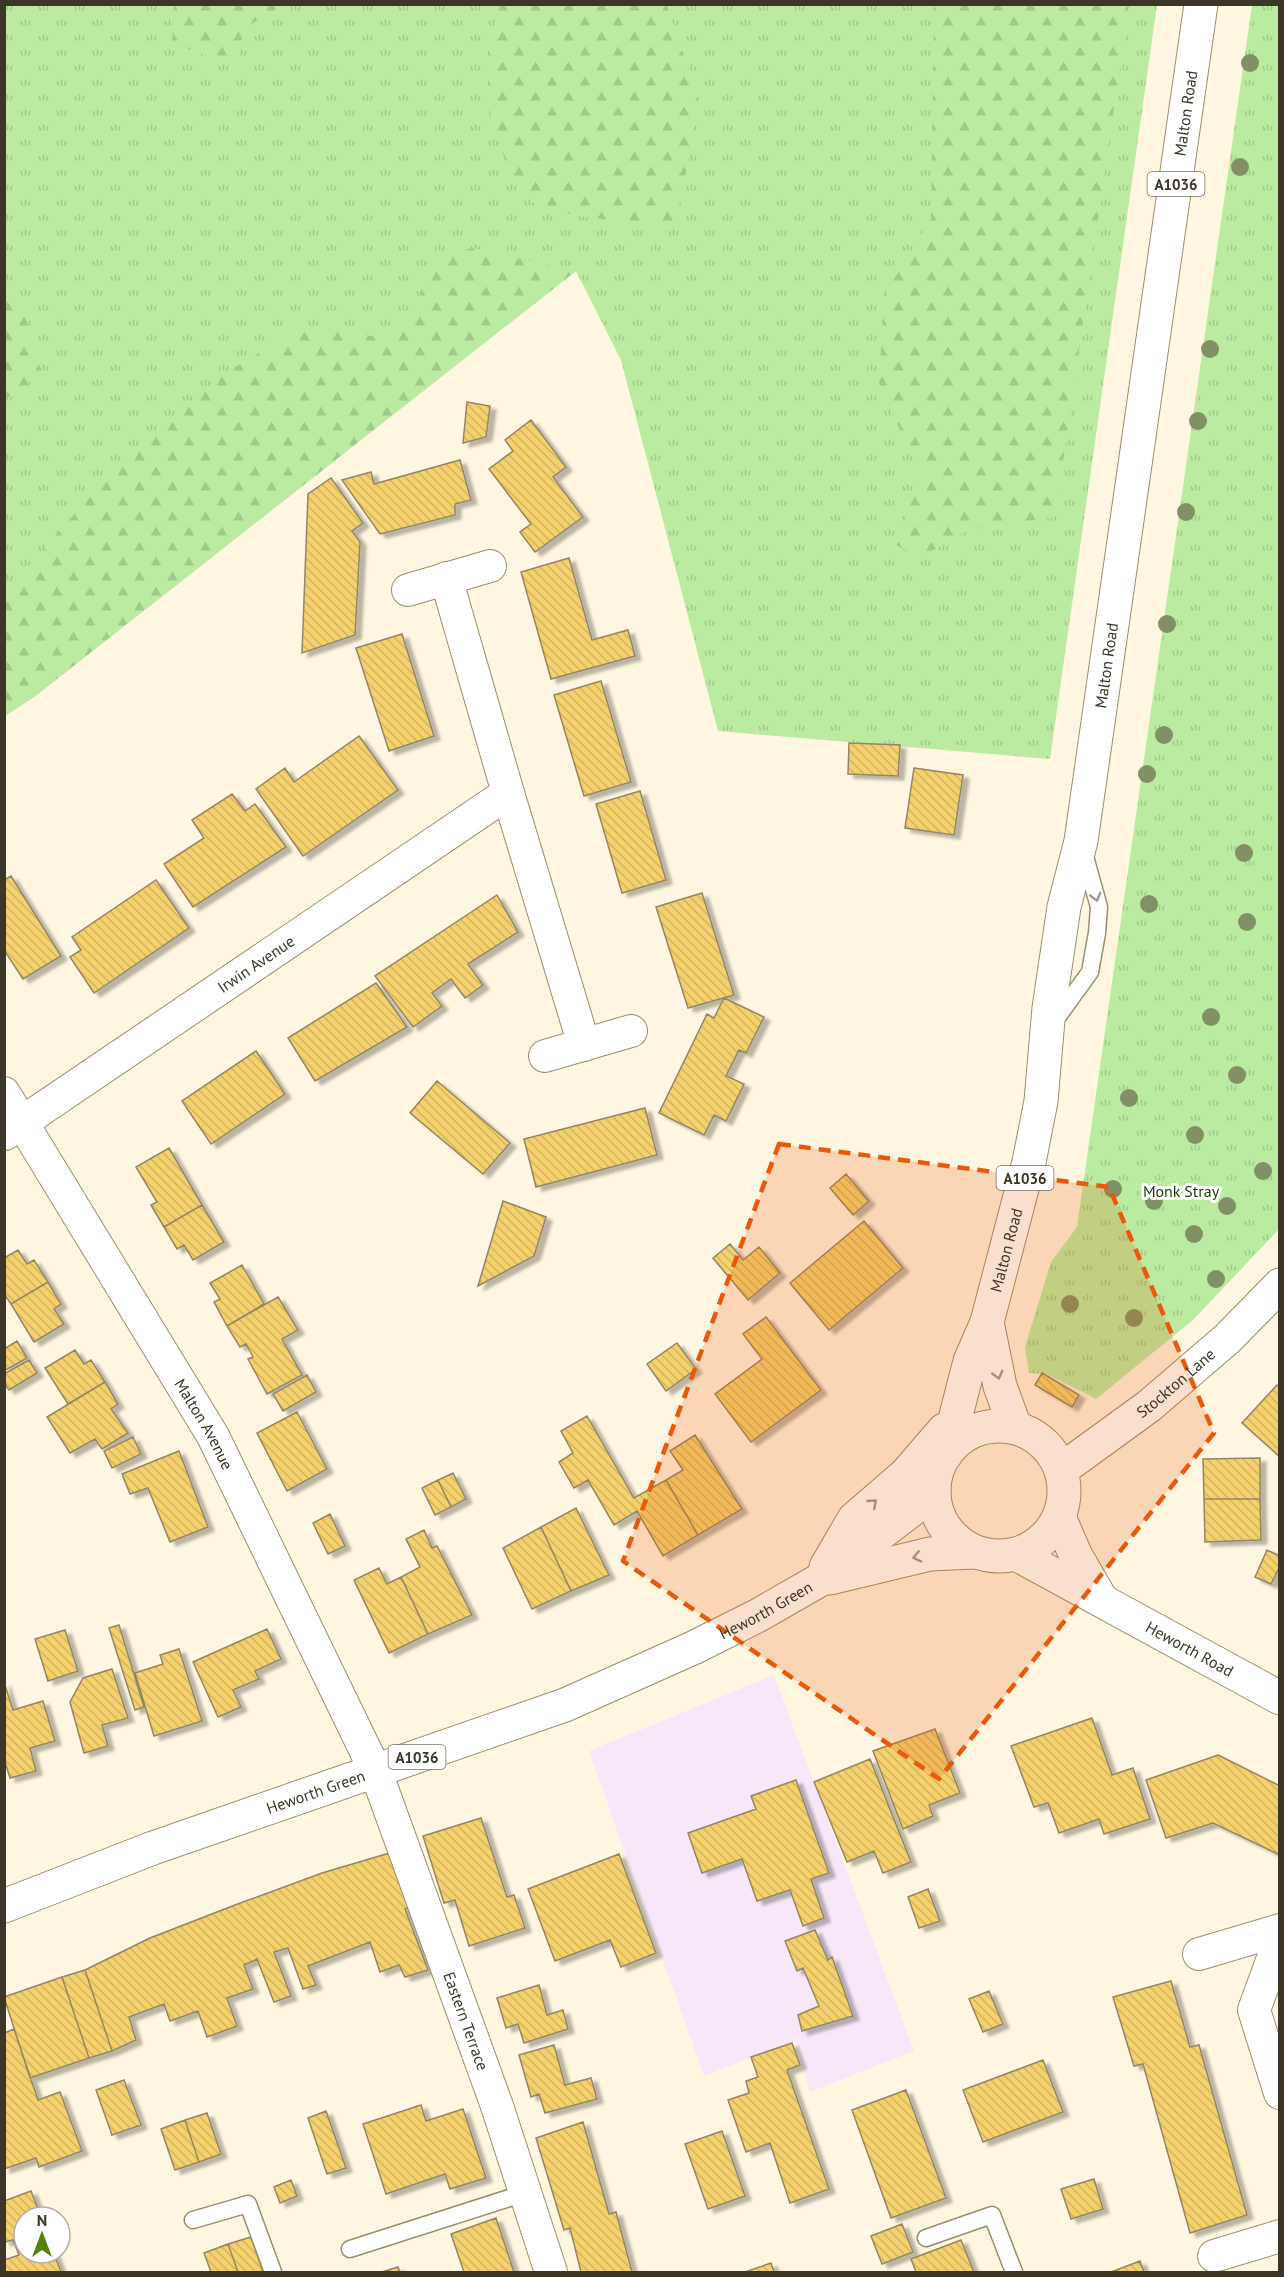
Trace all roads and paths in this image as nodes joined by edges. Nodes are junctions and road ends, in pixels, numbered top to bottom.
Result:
1 (1201, 4) edge
2 (490, 566) dead end
3 (446, 578) junction
4 (408, 590) dead end
5 (508, 793) junction
6 (631, 1031) dead end
7 (584, 1045) junction
8 (545, 1056) dead end
9 (4, 1093) edge
10 (14, 1129) edge
11 (1280, 1285) edge
12 (987, 1322) junction
13 (956, 1413) junction
14 (1015, 1427) junction
15 (945, 1454) junction
16 (1061, 1470) junction
17 (934, 1493) junction
18 (1059, 1517) junction
19 (975, 1552) junction
20 (1016, 1554) junction
21 (818, 1581) junction
22 (1101, 1599) junction
23 (1280, 1698) edge
24 (376, 1772) junction
25 (4, 1906) edge
26 (1280, 1930) edge
27 (1280, 1939) edge
28 (1199, 1954) dead end
29 (1280, 2093) edge
30 (525, 2193) junction
31 (193, 2220) dead end
32 (1280, 2236) edge
33 (926, 2238) dead end
34 (350, 2249) dead end
35 (1214, 2256) dead end
36 (273, 2272) edge
37 (550, 2272) edge
38 (1014, 2272) edge

1 - 12 main road, Malton Road / A1036
2 - 3 street
3 - 4 street
3 - 5 street
5 - 7 street
5 - 10 street, Irwin Avenue
6 - 7 street
7 - 8 street
9 - 10 street, Malton Avenue
10 - 24 street, Malton Avenue
11 - 16 main road, Stockton Lane
12 - 13 main road, Malton Road / A1036
12 -> 14 main road, Malton Road / A1036
13 - 15 main road, Malton Road / A1036
21 -> 13 main road, A1036
14 - 15 main road, A1036
14 - 16 main road, A1036
15 - 17 main road, A1036
16 - 18 main road, A1036
17 - 19 main road, A1036
17 - 21 main road, Heworth Green / A1036
18 - 20 main road, A1036
18 - 22 main road
19 - 20 main road, A1036
19 -> 21 main road, Heworth Green / A1036
20 - 22 main road, Heworth Road
21 - 24 main road, Heworth Green / A1036
22 - 23 main road, Heworth Road
24 - 25 main road, Heworth Green / A1036
24 - 30 street, Eastern Terrace
26 - 28 street
27 - 29 street
30 - 34 lane
30 - 37 street, Eastern Terrace
31 - 36 lane
32 - 35 street
33 - 38 lane

